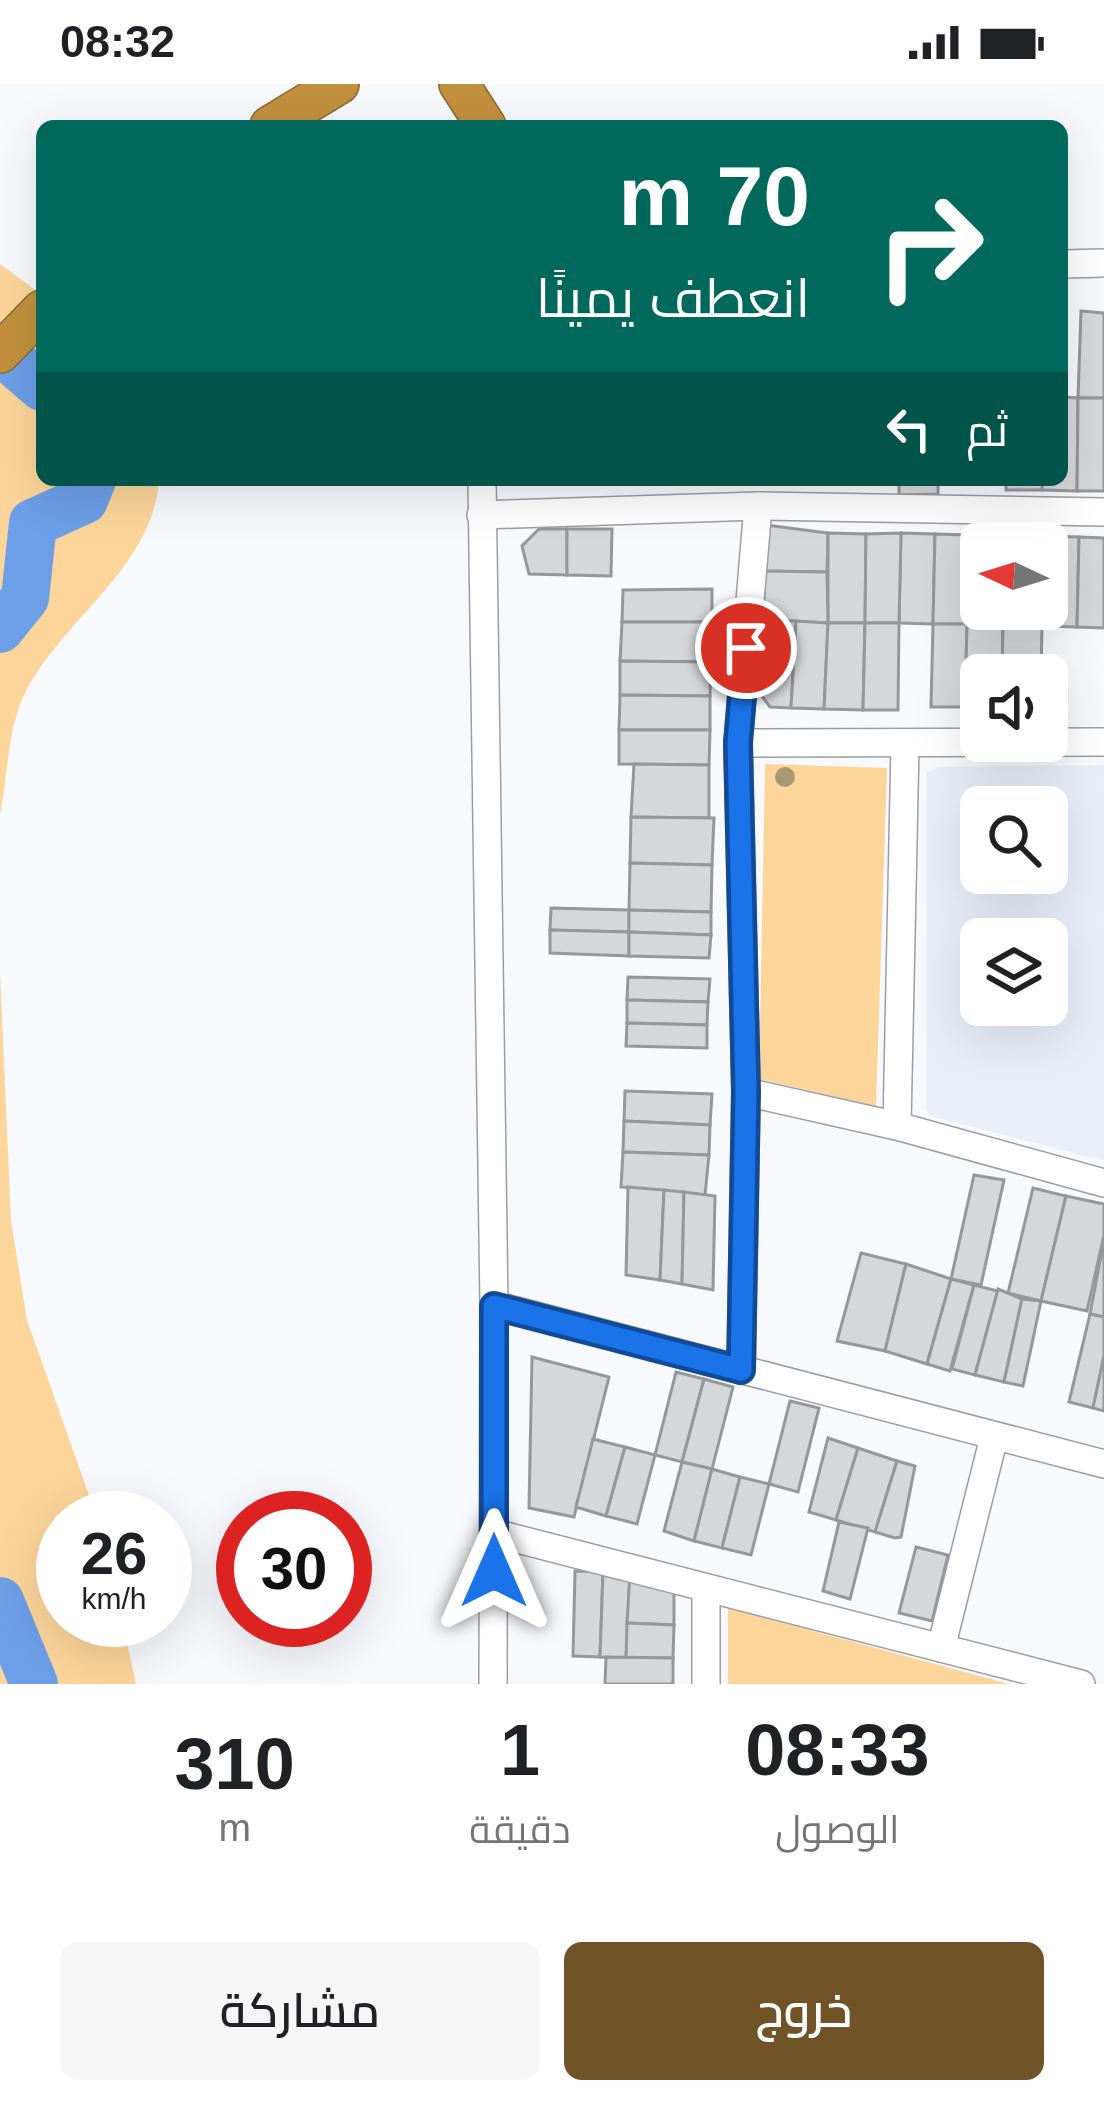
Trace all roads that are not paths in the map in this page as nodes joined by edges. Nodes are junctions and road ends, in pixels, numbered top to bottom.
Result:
1 (339, 84) edge
2 (459, 84) edge
3 (492, 84) edge
4 (280, 120) edge
5 (483, 120) edge
6 (488, 120) edge
7 (1104, 263) edge
8 (1068, 264) edge
9 (36, 316) edge
10 (0, 353) edge
11 (482, 486) edge
12 (758, 506) junction
13 (1104, 512) edge
14 (481, 515) junction
15 (1104, 742) edge
16 (738, 743) junction
17 (905, 745) junction
18 (746, 1092) junction
19 (898, 1126) junction
20 (1104, 1183) edge
21 (494, 1306) junction
22 (741, 1370) junction
23 (994, 1437) junction
24 (1104, 1464) edge
25 (494, 1533) junction
26 (706, 1588) junction
27 (941, 1648) junction
28 (493, 1684) edge
29 (706, 1684) edge
30 (1081, 1684) edge

1 - 4 highway
2 - 5 highway
3 - 6 highway
7 - 8 street
9 - 10 highway
11 - 14 street
12 - 13 street
12 - 14 street
12 - 16 street
14 - 21 street
15 - 17 street
16 - 17 street
16 - 18 street
17 - 19 street
18 - 19 street
18 - 22 street
19 - 20 street
21 - 22 street
21 - 25 street
22 - 23 street
23 - 24 street
23 - 27 street
25 - 26 street
25 - 28 street
26 - 27 street
26 - 29 street
27 - 30 street

